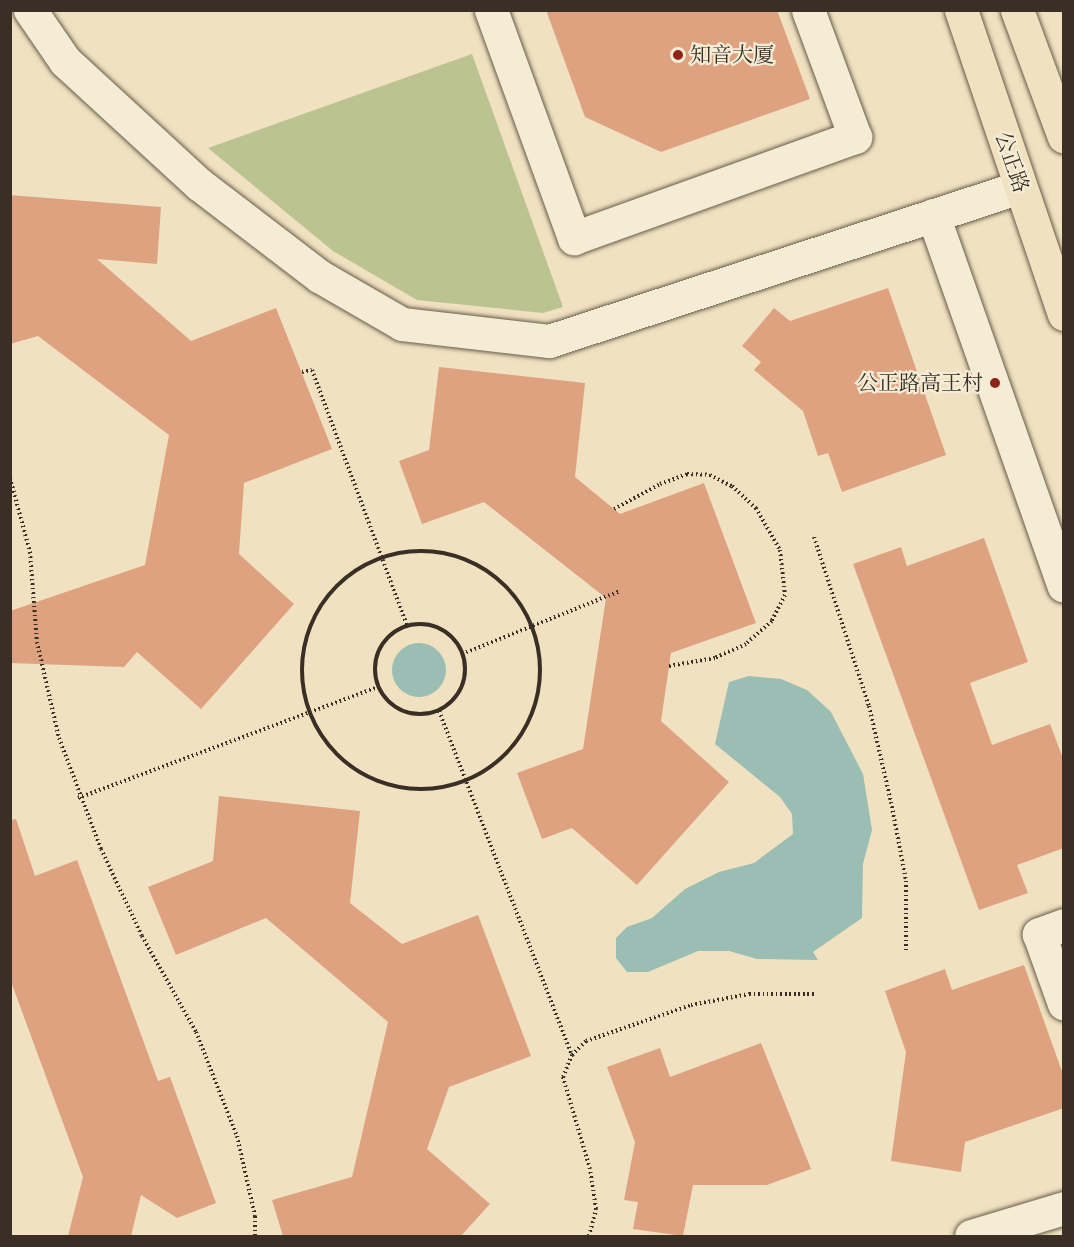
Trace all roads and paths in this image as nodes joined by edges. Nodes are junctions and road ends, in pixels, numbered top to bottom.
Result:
1 (30, 10) edge
2 (491, 10) edge
3 (808, 10) edge
4 (961, 10) edge
5 (1017, 10) edge
6 (1064, 137) edge
7 (1020, 187) junction
8 (933, 215) junction
9 (1064, 314) edge
10 (302, 372) dead end
11 (10, 478) edge
12 (614, 509) dead end
13 (814, 537) dead end
14 (383, 557) junction
15 (1064, 586) edge
16 (620, 591) dead end
17 (407, 626) junction
18 (532, 627) junction
19 (462, 654) junction
20 (669, 666) dead end
21 (378, 687) junction
22 (311, 711) junction
23 (439, 711) junction
24 (465, 780) junction
25 (78, 798) junction
26 (1064, 926) edge
27 (906, 951) dead end
28 (816, 994) dead end
29 (1064, 1004) edge
30 (572, 1055) junction
31 (1064, 1208) edge
32 (255, 1236) edge
33 (589, 1236) edge
34 (971, 1236) edge

1 - 8 street
2 - 3 street
4 - 7 main road, 公正路
5 - 6 main road
7 - 8 street
7 - 9 main road, 公正路
8 - 15 street
10 - 14 path
11 - 25 path
12 - 20 path
13 - 27 path
14 - 17 path
14 - 18 path
14 - 22 path
16 - 18 path
17 - 19 path
17 - 21 path
18 - 19 path
18 - 24 path
19 - 23 path
21 - 22 path
21 - 23 path
22 - 24 path
22 - 25 path
23 - 24 path
24 - 30 path
25 - 32 path
26 - 29 street
28 - 30 path
30 - 33 path
31 - 34 street

